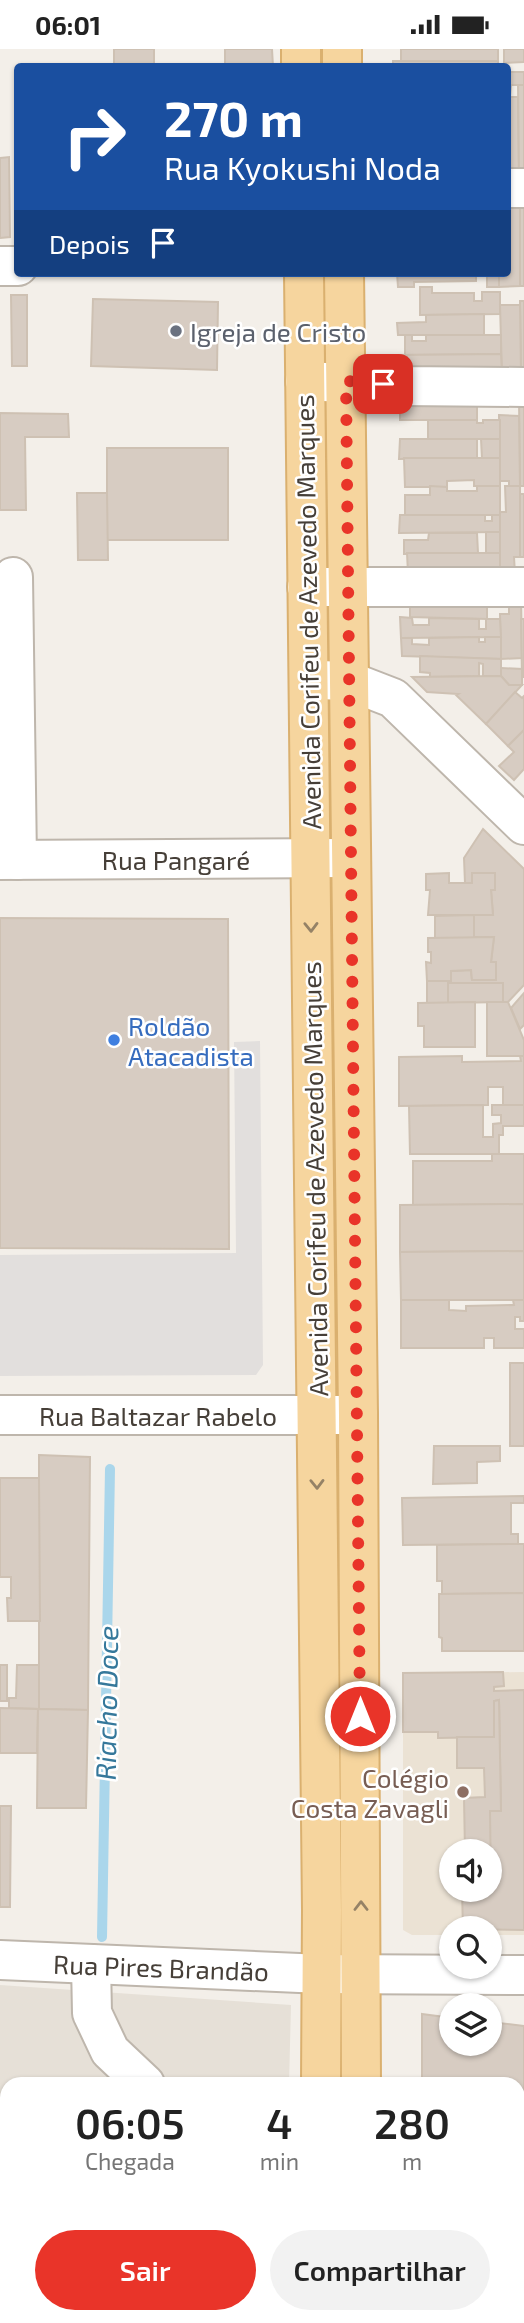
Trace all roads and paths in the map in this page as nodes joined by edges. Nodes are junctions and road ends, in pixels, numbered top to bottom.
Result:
1 (304, 277) edge
2 (344, 277) edge
3 (305, 381) junction
4 (346, 381) junction
5 (524, 387) edge
6 (13, 577) dead end
7 (307, 587) junction
8 (348, 587) junction
9 (524, 587) edge
10 (308, 679) junction
11 (349, 681) junction
12 (524, 825) edge
13 (351, 858) junction
14 (310, 859) junction
15 (8, 860) edge
16 (0, 1415) edge
17 (358, 1415) junction
18 (317, 1416) junction
19 (0, 1960) edge
20 (91, 1964) junction
21 (322, 1974) junction
22 (362, 1975) junction
23 (524, 1975) edge
24 (138, 2077) edge
25 (321, 2077) edge
26 (361, 2077) edge

1 - 3 main road, Avenida Corifeu de Azevedo Marques
2 - 4 main road, Avenida Corifeu de Azevedo Marques
3 - 4 street
3 - 7 main road, Avenida Corifeu de Azevedo Marques
4 - 5 street
4 - 8 main road, Avenida Corifeu de Azevedo Marques
6 - 15 street
7 - 8 street
7 - 10 main road, Avenida Corifeu de Azevedo Marques
8 - 9 street
8 - 11 main road, Avenida Corifeu de Azevedo Marques
10 - 11 street
10 - 14 main road, Avenida Corifeu de Azevedo Marques
11 - 12 street
11 - 13 main road, Avenida Corifeu de Azevedo Marques
13 - 14 street, Rua Pangaré
13 - 17 main road, Avenida Corifeu de Azevedo Marques
14 - 15 street, Rua Pangaré
14 -> 18 main road, Avenida Corifeu de Azevedo Marques
16 - 18 street, Rua Baltazar Rabelo
17 - 18 street, Rua Baltazar Rabelo
22 -> 17 main road, Avenida Corifeu de Azevedo Marques
18 -> 21 main road, Avenida Corifeu de Azevedo Marques
19 - 20 street, Rua Pires Brandão
20 - 21 street, Rua Pires Brandão
20 - 24 street
21 - 22 street, Rua Pires Brandão
21 - 25 main road, Avenida Corifeu de Azevedo Marques
22 - 23 street, Rua Pires Brandão
22 - 26 main road, Avenida Corifeu de Azevedo Marques

